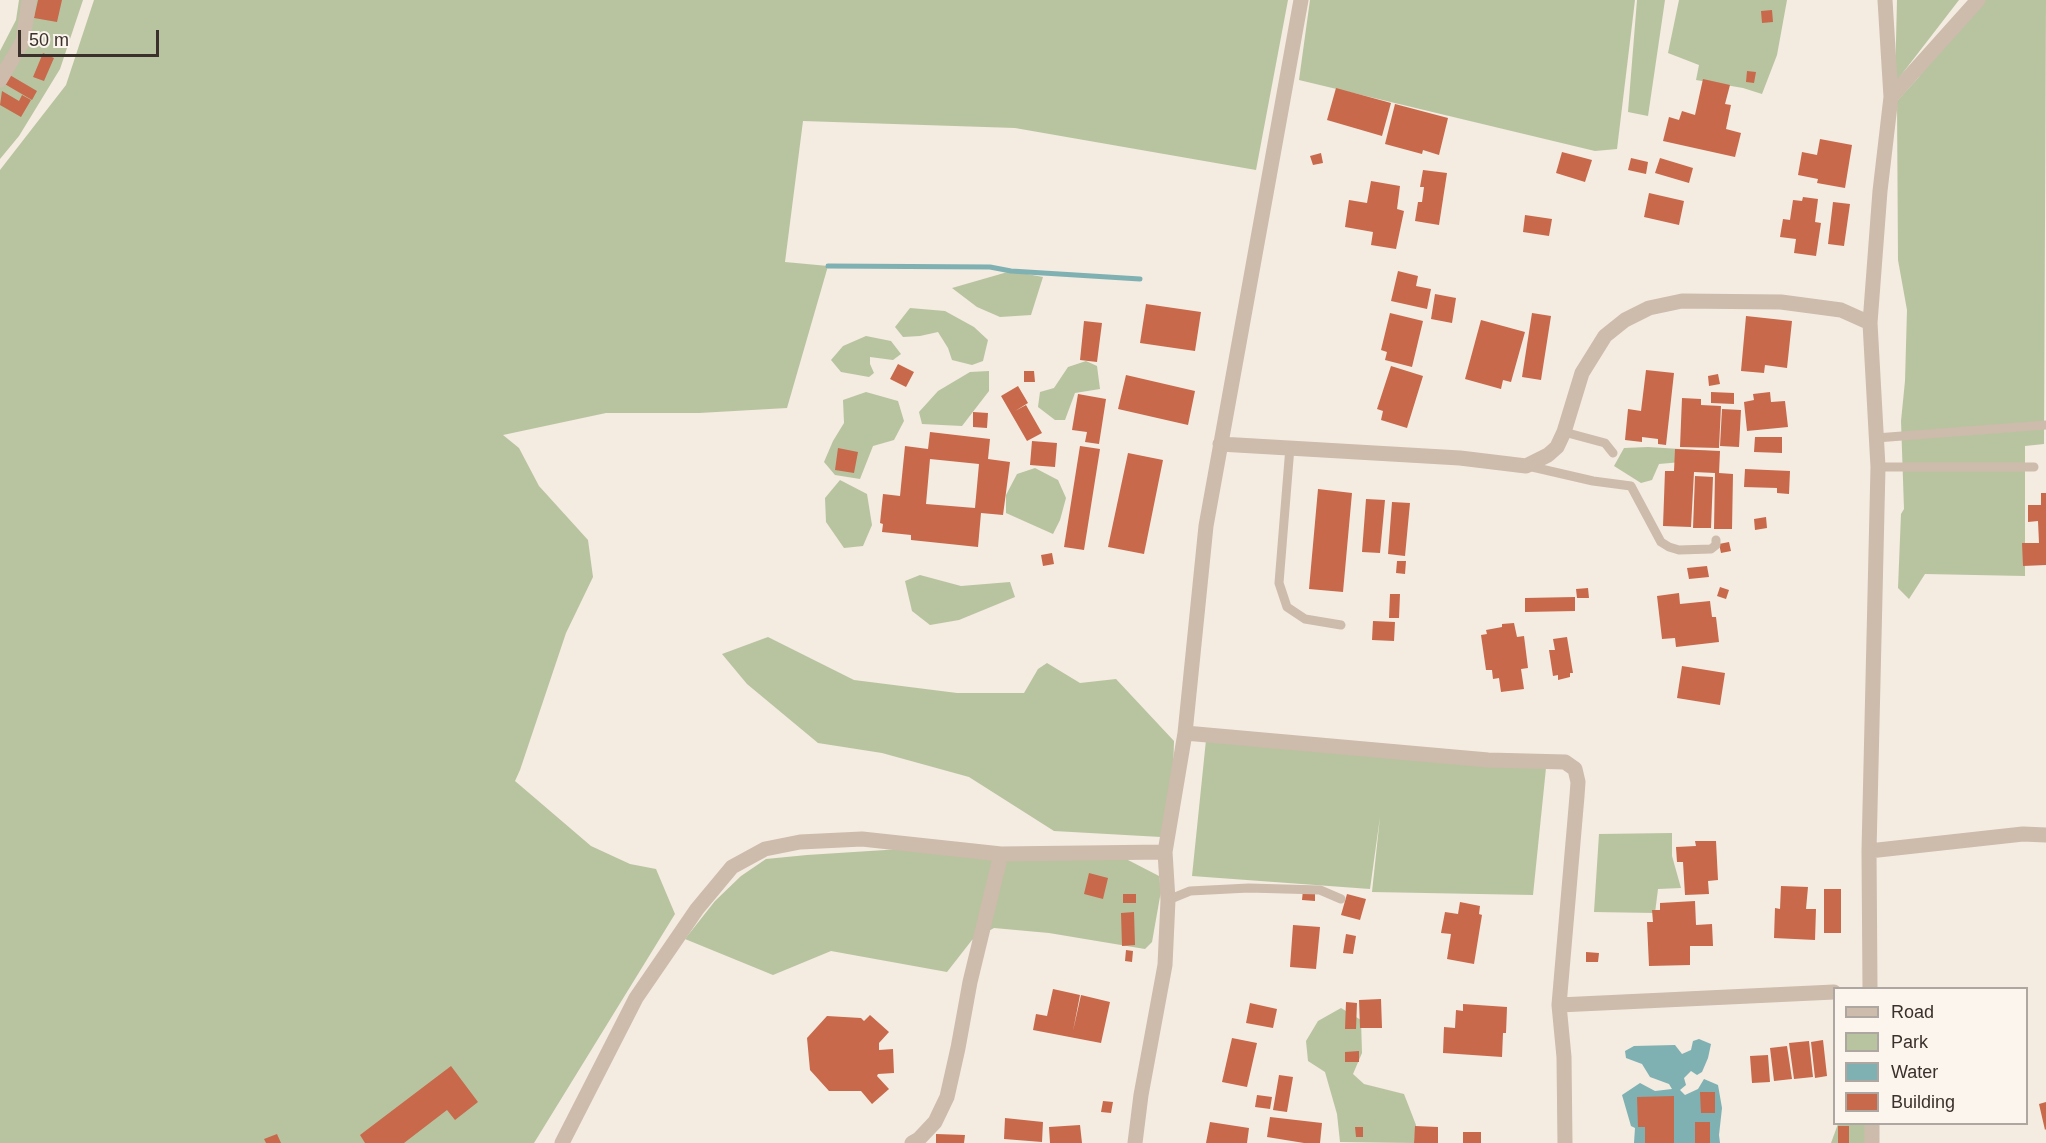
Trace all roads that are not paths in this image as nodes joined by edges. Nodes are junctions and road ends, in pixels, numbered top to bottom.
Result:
1 (29, 0) edge
2 (1301, 0) edge
3 (1885, 0) edge
4 (1978, 0) edge
5 (0, 80) edge
6 (1891, 98) junction
7 (1870, 323) junction
8 (2046, 425) edge
9 (1564, 432) junction
10 (1876, 438) junction
11 (1220, 444) junction
12 (1290, 447) junction
13 (1613, 453) dead end
14 (1526, 465) junction
15 (1878, 467) junction
16 (2034, 467) dead end
17 (1716, 540) dead end
18 (1341, 624) dead end
19 (1185, 733) junction
20 (2046, 835) edge
21 (1869, 851) junction
22 (1165, 852) junction
23 (1001, 854) junction
24 (1341, 898) dead end
25 (1168, 900) junction
26 (1870, 987) edge
27 (1833, 992) edge
28 (1559, 1005) junction
29 (1872, 1125) edge
30 (562, 1143) edge
31 (912, 1143) edge
32 (1135, 1143) edge
33 (1565, 1143) edge
34 (1872, 1143) edge

1 - 5 street
2 - 11 street
3 - 6 street
4 - 6 street
6 - 7 street
7 - 9 street
7 - 10 street
8 - 10 lane
9 - 13 lane
9 - 14 street
10 - 15 street
11 - 12 street
11 - 19 street
12 - 14 street
12 - 18 lane
14 - 17 lane
15 - 16 lane
15 - 21 street
19 - 22 street
19 - 28 street
20 - 21 street
21 - 26 street
22 - 23 street
22 - 25 street
23 - 30 street
23 - 31 street
24 - 25 lane
25 - 32 street
27 - 28 street
28 - 33 street
29 - 34 street

